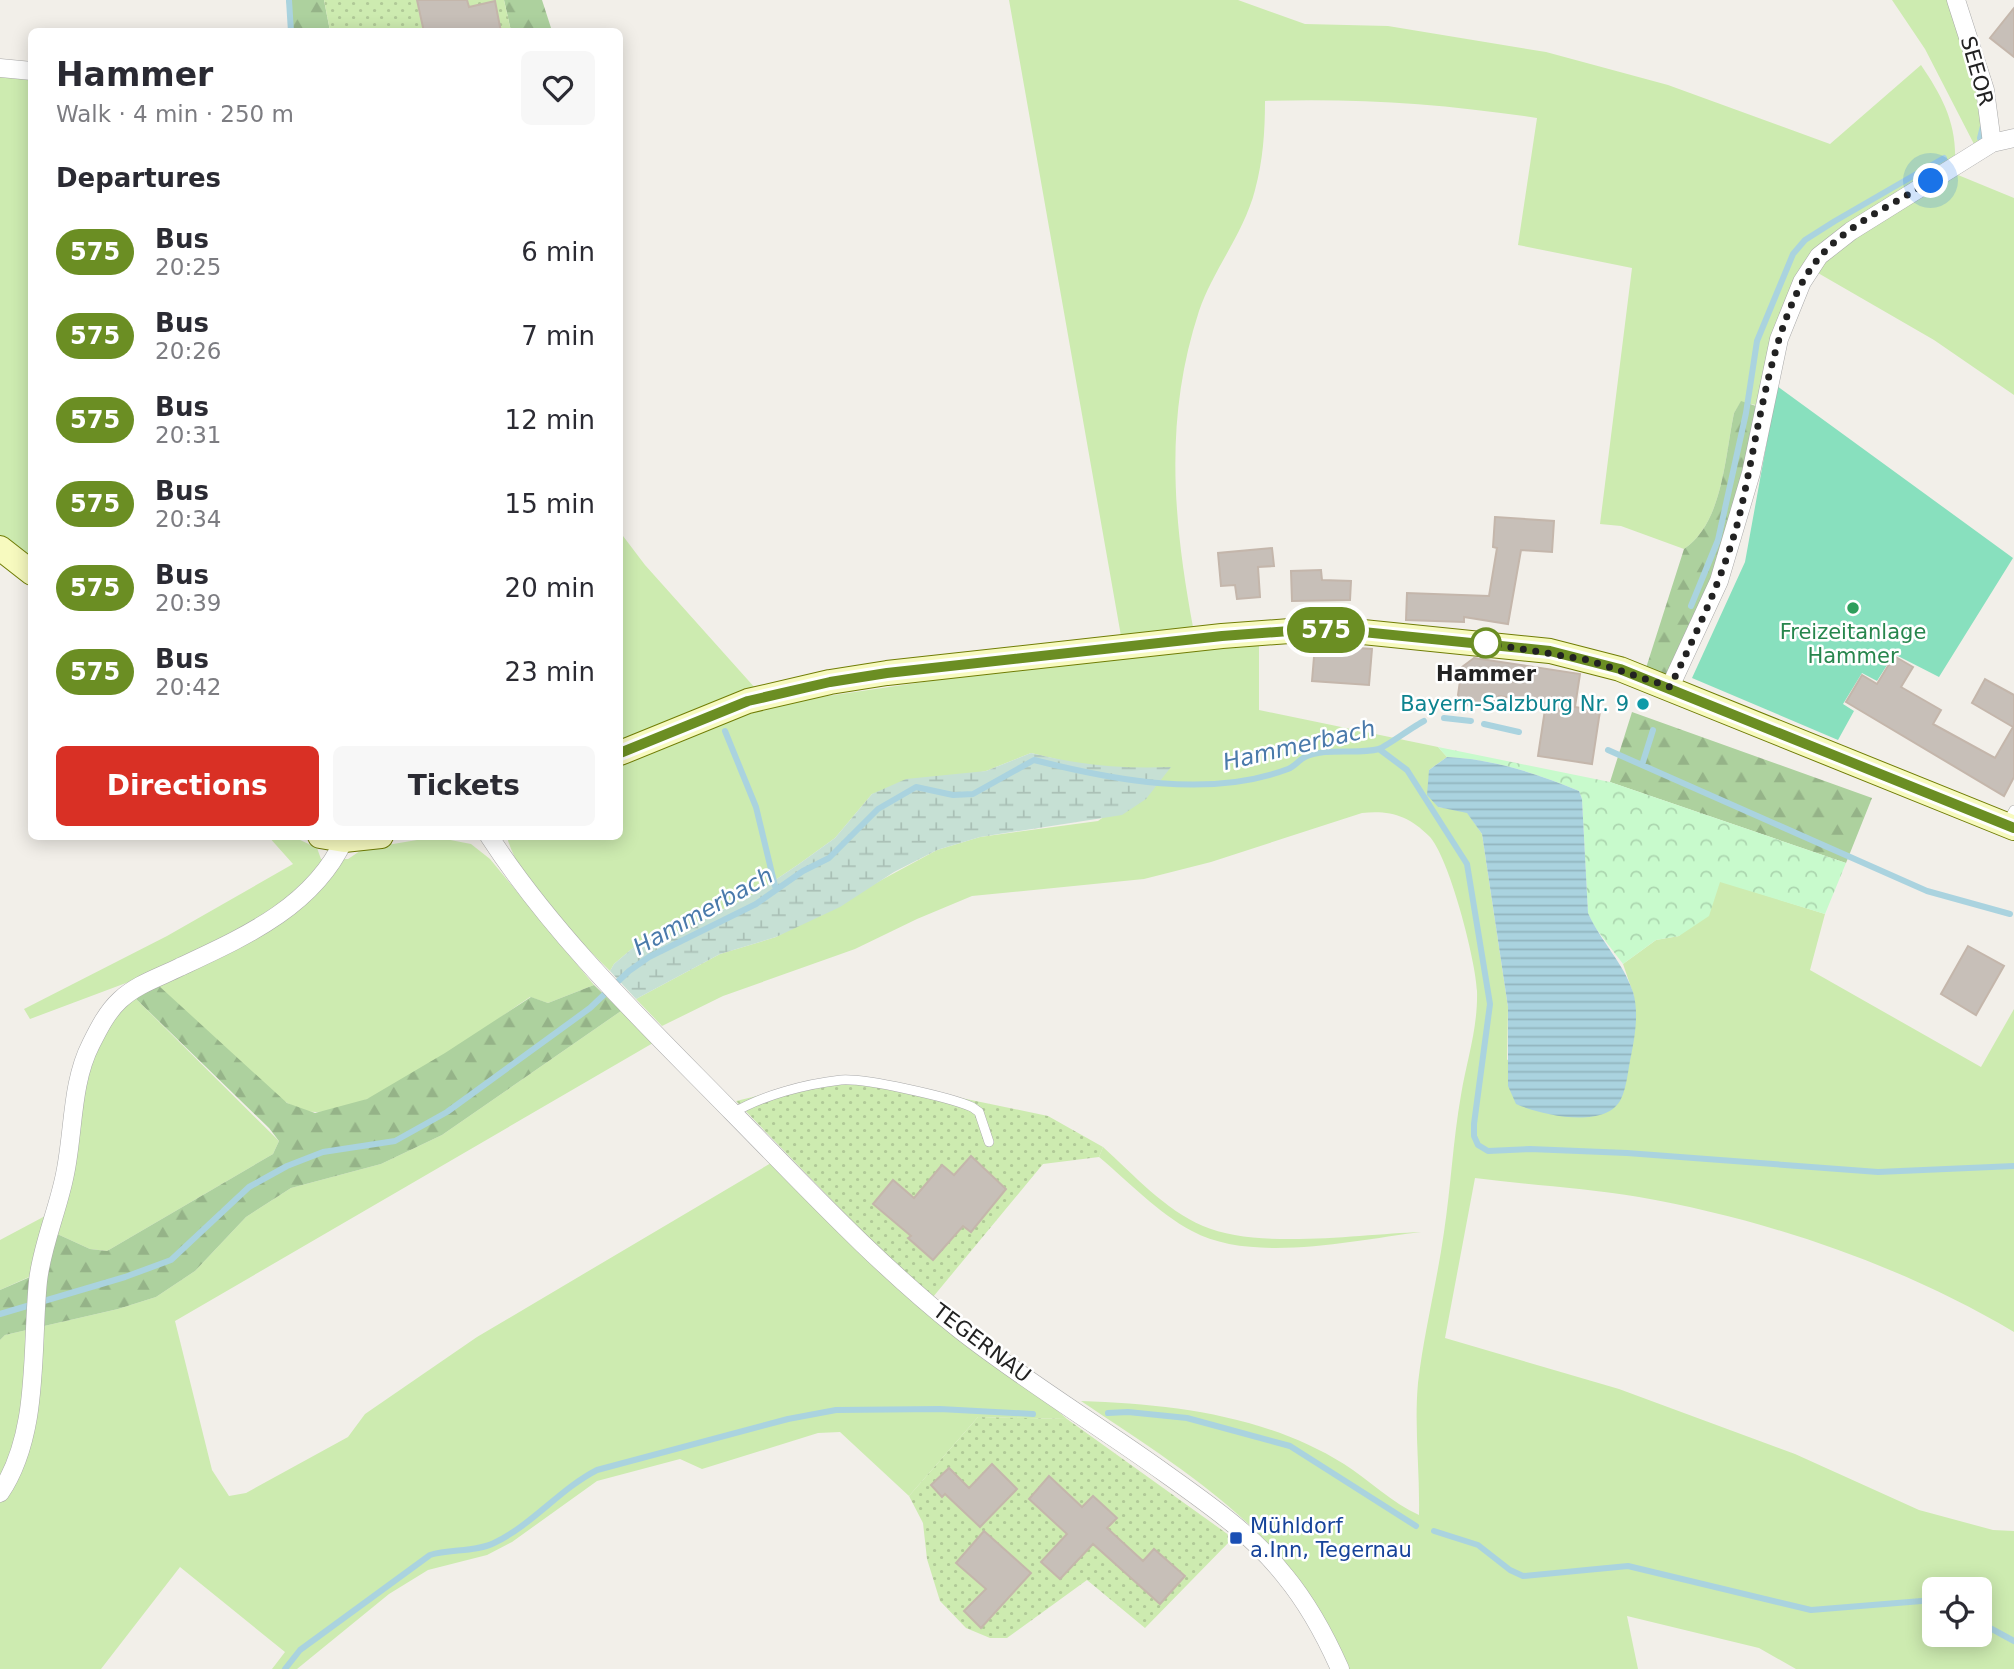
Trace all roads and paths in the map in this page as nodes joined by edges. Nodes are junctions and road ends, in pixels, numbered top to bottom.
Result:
1 (1956, 0) edge
2 (0, 68) edge
3 (28, 71) edge
4 (2014, 138) edge
5 (1992, 143) junction
6 (0, 548) edge
7 (28, 570) edge
8 (1670, 687) junction
9 (623, 752) edge
10 (2011, 821) edge
11 (332, 840) edge
12 (492, 840) edge
13 (733, 1113) junction
14 (989, 1142) dead end
15 (0, 1493) edge
16 (1340, 1669) edge

1 - 5 street, SEEOR
2 - 3 street
4 - 5 street
5 - 8 street
6 - 7 main road
8 - 9 main road
8 - 10 main road
11 - 15 street
12 - 13 street, TEGERNAU
13 - 14 lane
13 - 16 street, TEGERNAU

